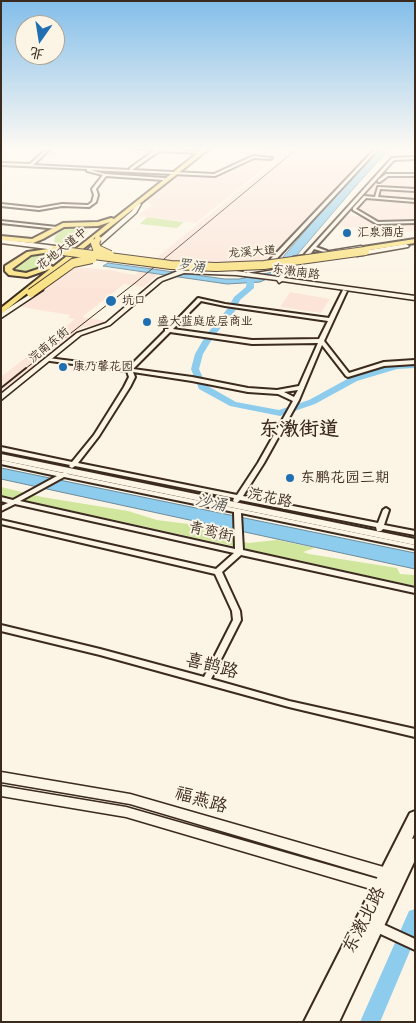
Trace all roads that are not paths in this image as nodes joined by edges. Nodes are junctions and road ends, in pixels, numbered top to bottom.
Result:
1 (96, 196) edge
2 (142, 196) edge
3 (148, 196) edge
4 (333, 196) edge
5 (362, 196) edge
6 (376, 198) joint
7 (142, 201) junction
8 (415, 201) edge
9 (1, 205) edge
10 (111, 220) junction
11 (1, 222) edge
12 (415, 222) edge
13 (57, 228) junction
14 (90, 237) junction
15 (2, 242) edge
16 (415, 243) edge
17 (403, 244) junction
18 (314, 248) junction
19 (65, 249) junction
20 (55, 250) junction
21 (326, 252) junction
22 (306, 255) junction
23 (120, 258) junction
24 (300, 263) junction
25 (290, 265) junction
26 (52, 267) junction
27 (265, 268) junction
28 (220, 272) junction
29 (17, 276) junction
30 (246, 276) joint
31 (276, 280) junction
32 (22, 290) junction
33 (345, 291) junction
34 (415, 299) edge
35 (1, 305) edge
36 (1, 314) edge
37 (331, 320) junction
38 (167, 330) junction
39 (321, 341) junction
40 (50, 359) junction
41 (415, 362) edge
42 (129, 370) junction
43 (302, 387) junction
44 (277, 392) junction
45 (1, 398) edge
46 (296, 400) junction
47 (1, 449) edge
48 (1, 453) edge
49 (1, 457) edge
50 (1, 462) edge
51 (66, 468) junction
52 (1, 499) edge
53 (14, 502) junction
54 (237, 503) junction
55 (1, 509) edge
56 (386, 510) dead end
57 (1, 522) edge
58 (380, 528) junction
59 (415, 532) edge
60 (415, 537) edge
61 (415, 542) edge
62 (415, 548) edge
63 (239, 552) junction
64 (218, 572) junction
65 (415, 591) edge
66 (1, 628) edge
67 (206, 681) junction
68 (415, 733) edge
69 (1, 777) edge
70 (1, 791) edge
71 (415, 817) edge
72 (415, 844) edge
73 (384, 880) junction
74 (376, 927) junction
75 (412, 944) edge
76 (313, 1022) edge
77 (330, 1022) edge

1 - 9 street
2 - 10 main road, 花地大道中
3 - 7 main road, 花地大道中
4 - 27 street
5 - 18 street
6 - 8 street
6 - 12 street
7 - 23 main road, bridge
7 - 36 main road, 花地大道中
10 - 13 main road
10 - 14 main road, 花地大道中
11 - 13 street
13 - 15 main road
14 - 19 main road
14 - 26 main road, 花地大道中
15 - 19 street, 龙溪大道, bridge
15 - 20 street, 龙溪大道
15 - 29 main road
16 - 17 main road, 龙溪大道
17 - 21 street
17 - 23 main road, 龙溪大道, bridge
17 - 24 street
18 - 21 street
18 - 22 street
19 - 23 main road, 龙溪大道, bridge
20 - 23 main road, 龙溪大道, bridge
20 - 29 main road
21 - 22 street
22 - 24 street
22 - 25 street
23 - 36 main road, bridge
24 - 25 street
24 - 31 street
25 - 27 street
25 - 31 street
26 - 29 main road
26 - 32 main road, 花地大道中
27 - 28 street
28 - 30 street, 东漖南路
28 - 40 street, 浣南东街
29 - 32 main road
30 - 31 street, 东漖南路
31 - 33 street, 东漖南路
31 - 34 street, 东漖南路
32 - 35 main road, 花地大道中
33 - 34 street, 东漖南路
33 - 37 street
37 - 38 street
37 - 39 street
38 - 39 street
38 - 42 street
39 - 41 street
39 - 43 street
40 - 42 street
40 - 45 street, 浣南东街
42 - 44 street
42 - 51 street
43 - 44 street
43 - 46 street
44 - 46 street
46 - 54 street
47 - 51 street
48 - 51 main road, 浣花路
49 - 51 main road, 浣花路
50 - 51 street
51 - 53 street
51 - 54 street
51 - 54 main road, 浣花路
51 - 61 main road, 浣花路
52 - 53 street, 青鸾街
53 - 55 street
53 - 63 street, 青鸾街
54 - 58 main road, 浣花路
54 - 62 street
54 - 63 street
56 - 58 street
57 - 64 street
58 - 59 street
58 - 60 main road, 浣花路
63 - 64 street
63 - 65 street, 青鸾街
64 - 67 street
66 - 67 street, 喜鹊路
67 - 68 street, 喜鹊路
69 - 73 street, 福燕路
70 - 73 street, 福燕路
71 - 73 main road, 东漖北路
72 - 74 main road, 东漖北路
73 - 76 main road, 东漖北路
74 - 75 street
74 - 77 main road, 东漖北路

